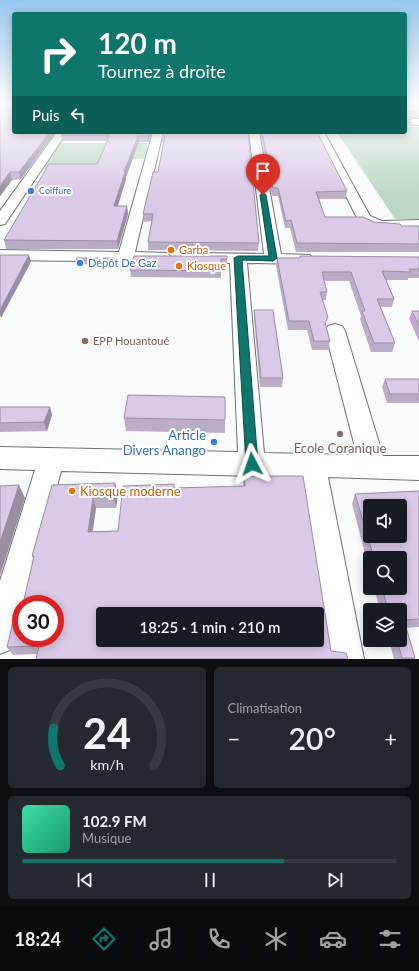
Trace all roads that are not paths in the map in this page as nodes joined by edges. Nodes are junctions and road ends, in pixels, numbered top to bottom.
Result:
1 (61, 134) edge
2 (157, 134) edge
3 (254, 134) edge
4 (320, 134) edge
5 (1, 216) edge
6 (419, 225) edge
7 (0, 255) edge
8 (126, 256) junction
9 (238, 258) junction
10 (273, 258) junction
11 (319, 259) edge
12 (335, 331) dead end
13 (0, 458) edge
14 (51, 460) junction
15 (252, 464) junction
16 (312, 465) junction
17 (373, 467) junction
18 (419, 468) edge
19 (0, 637) edge
20 (346, 659) edge

1 - 5 street
2 - 8 street
3 - 10 street
4 - 6 street
7 - 8 street
8 - 9 street
9 - 10 street
9 - 15 street
10 - 11 street
12 - 17 street
13 - 14 street
14 - 15 street
14 - 19 street
15 - 16 street
16 - 17 street
16 - 20 street
17 - 18 street

